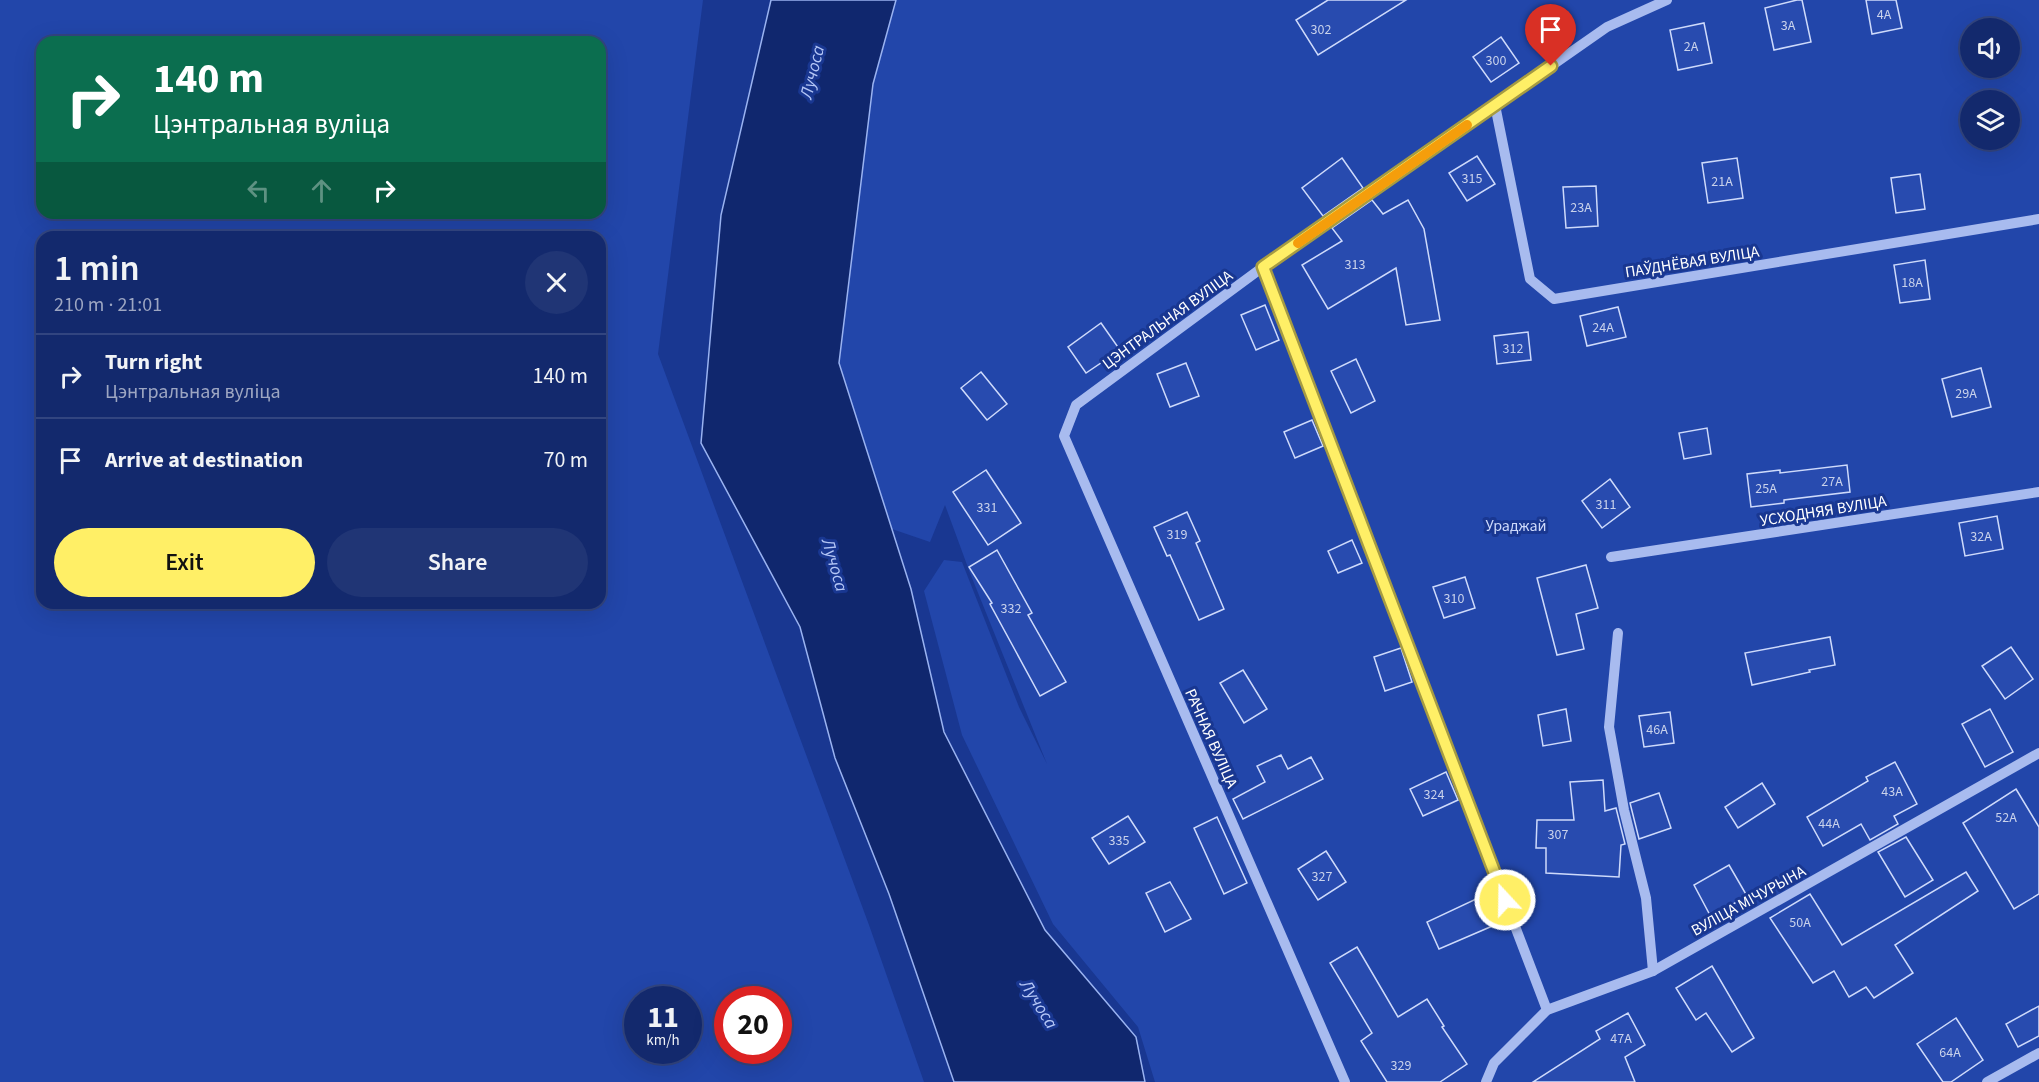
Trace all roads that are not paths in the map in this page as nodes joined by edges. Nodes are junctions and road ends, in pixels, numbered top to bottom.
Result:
1 (1667, 0) edge
2 (1495, 105) junction
3 (2039, 219) edge
4 (1263, 267) junction
5 (1076, 405) joint
6 (2039, 492) edge
7 (1611, 556) dead end
8 (1618, 633) dead end
9 (2039, 753) edge
10 (1653, 971) junction
11 (1547, 1010) junction
12 (2039, 1053) edge
13 (1345, 1082) edge
14 (1486, 1082) edge
15 (1987, 1082) edge

1 - 2 lane, ЦЭНТРАЛЬНАЯ ВУЛІЦА
2 - 3 lane, ПАЎДНЁВАЯ ВУЛІЦА
2 - 4 lane, ЦЭНТРАЛЬНАЯ ВУЛІЦА
4 - 5 lane, ЦЭНТРАЛЬНАЯ ВУЛІЦА
4 - 11 lane
5 - 13 lane, РАЧНАЯ ВУЛІЦА
6 - 7 lane, УСХОДНЯЯ ВУЛІЦА
8 - 10 lane
9 - 10 lane, ВУЛІЦА МІЧУРЫНА
10 - 11 lane, ВУЛІЦА МІЧУРЫНА
11 - 14 lane, ВУЛІЦА МІЧУРЫНА
12 - 15 lane

